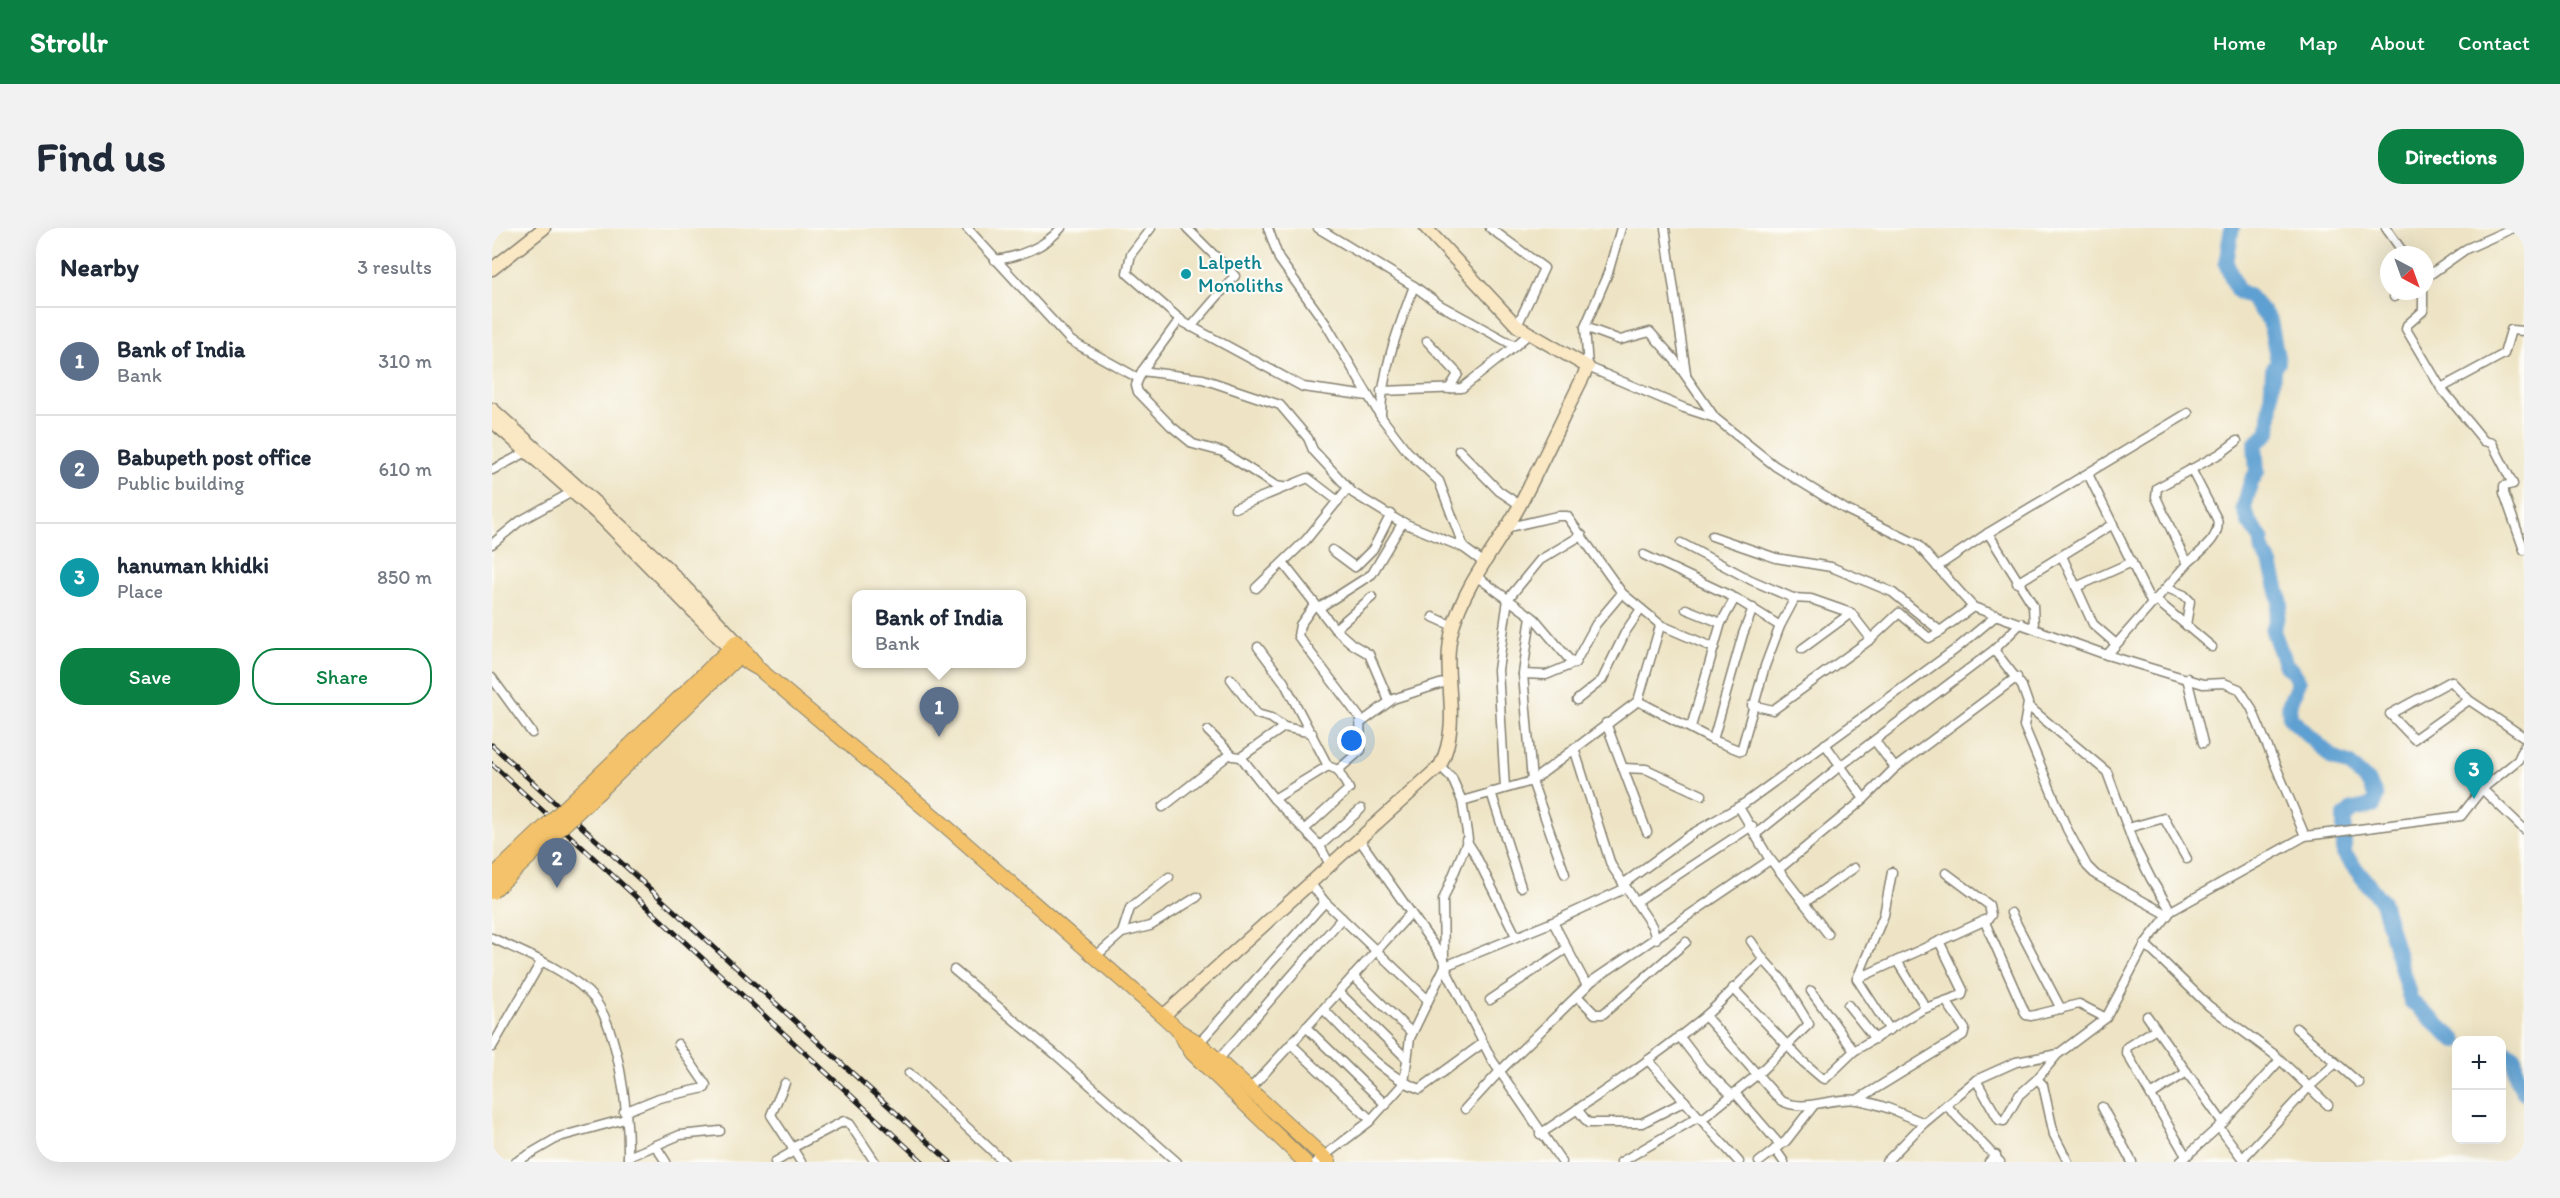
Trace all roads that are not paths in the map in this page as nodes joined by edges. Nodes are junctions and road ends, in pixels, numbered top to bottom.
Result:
1 (544, 228) edge
2 (967, 228) edge
3 (1061, 228) edge
4 (1151, 228) edge
5 (1187, 228) edge
6 (1268, 228) edge
7 (1318, 228) edge
8 (1426, 228) edge
9 (1490, 228) edge
10 (1621, 228) edge
11 (1665, 228) edge
12 (2386, 228) edge
13 (2513, 228) edge
14 (2399, 246) edge
15 (995, 260) junction
16 (492, 269) edge
17 (2434, 272) edge
18 (1414, 286) junction
19 (2423, 300) edge
20 (1180, 319) junction
21 (1517, 326) junction
22 (1191, 327) junction
23 (1585, 327) junction
24 (2524, 331) edge
25 (1530, 333) junction
26 (1427, 341) dead end
27 (1515, 346) junction
28 (1588, 367) junction
29 (1140, 375) junction
30 (1686, 376) junction
31 (2441, 388) junction
32 (1449, 389) junction
33 (1381, 391) junction
34 (1368, 396) junction
35 (492, 409) edge
36 (2188, 413) dead end
37 (1381, 417) junction
38 (1715, 418) junction
39 (492, 421) edge
40 (2237, 441) dead end
41 (1460, 450) dead end
42 (527, 452) junction
43 (2191, 469) junction
44 (492, 470) edge
45 (2088, 474) junction
46 (2524, 481) edge
47 (2513, 484) junction
48 (1282, 487) junction
49 (1350, 490) junction
50 (572, 492) junction
51 (1338, 501) junction
52 (1520, 505) junction
53 (1235, 508) dead end
54 (1391, 514) junction
55 (1403, 522) junction
56 (2113, 524) junction
57 (1504, 528) junction
58 (1988, 532) junction
59 (1582, 535) junction
60 (1712, 536) dead end
61 (1681, 543) dead end
62 (492, 544) edge
63 (1464, 548) junction
64 (1332, 550) dead end
65 (2524, 550) edge
66 (1644, 555) dead end
67 (2062, 555) junction
68 (1483, 562) junction
69 (2132, 562) junction
70 (1283, 563) junction
71 (2187, 564) junction
72 (1937, 567) junction
73 (1476, 576) junction
74 (2018, 583) junction
75 (2076, 587) junction
76 (1256, 588) dead end
77 (2167, 588) junction
78 (1622, 593) junction
79 (1372, 597) dead end
80 (1735, 598) junction
81 (1795, 598) junction
82 (1508, 599) junction
83 (2154, 602) junction
84 (1316, 605) junction
85 (1973, 607) junction
86 (1754, 608) junction
87 (1641, 609) junction
88 (1686, 609) dead end
89 (1851, 613) junction
90 (1997, 615) junction
91 (1531, 616) junction
92 (1433, 617) dead end
93 (1721, 623) junction
94 (2021, 623) junction
95 (2186, 625) junction
96 (1453, 626) junction
97 (1662, 626) junction
98 (1780, 626) junction
99 (2034, 627) junction
100 (1335, 629) junction
101 (1942, 631) junction
102 (1871, 639) junction
103 (2116, 644) junction
104 (1258, 647) dead end
105 (2212, 647) dead end
106 (1714, 648) junction
107 (737, 649) junction
108 (1802, 649) dead end
109 (1994, 650) junction
110 (2107, 655) junction
111 (1573, 664) junction
112 (1522, 674) junction
113 (2017, 677) junction
114 (492, 678) edge
115 (2187, 678) junction
116 (1231, 679) dead end
117 (1449, 681) junction
118 (1577, 700) dead end
119 (1638, 700) junction
120 (2469, 700) junction
121 (1389, 701) junction
122 (1752, 705) junction
123 (2028, 706) junction
124 (1362, 722) junction
125 (1606, 723) junction
126 (1284, 727) junction
127 (1690, 727) junction
128 (1208, 731) dead end
129 (532, 733) dead end
130 (1312, 733) junction
131 (2524, 737) edge
132 (1713, 740) junction
133 (1875, 741) junction
134 (2203, 743) dead end
135 (1825, 744) junction
136 (2524, 747) edge
137 (1574, 748) junction
138 (1230, 753) junction
139 (1241, 757) junction
140 (2521, 759) edge
141 (1328, 766) junction
142 (1440, 766) junction
143 (1839, 767) junction
144 (1623, 768) junction
145 (1895, 768) junction
146 (1338, 770) junction
147 (1532, 781) junction
148 (595, 788) junction
149 (1505, 788) junction
150 (2482, 789) junction
151 (1491, 792) junction
152 (1702, 795) dead end
153 (1274, 799) junction
154 (1864, 800) junction
155 (1462, 801) junction
156 (1163, 807) dead end
157 (1740, 807) junction
158 (1361, 809) dead end
159 (2128, 828) junction
160 (1305, 829) junction
161 (2524, 829) edge
162 (1754, 830) junction
163 (1647, 832) dead end
164 (2305, 836) junction
165 (1359, 839) junction
166 (1466, 840) junction
167 (1320, 846) junction
168 (2187, 859) dead end
169 (1770, 860) junction
170 (1330, 865) junction
171 (1854, 868) dead end
172 (1778, 870) junction
173 (1892, 872) dead end
174 (1946, 873) dead end
175 (1565, 874) dead end
176 (492, 877) edge
177 (1169, 877) dead end
178 (1310, 883) junction
179 (1624, 886) junction
180 (1521, 887) dead end
181 (492, 892) edge
182 (1197, 897) dead end
183 (1325, 902) junction
184 (1636, 902) junction
185 (1804, 903) junction
186 (2011, 913) dead end
187 (2170, 913) junction
188 (1410, 914) junction
189 (1342, 918) junction
190 (1984, 920) junction
191 (1553, 922) junction
192 (1122, 933) junction
193 (1828, 934) dead end
194 (1516, 936) junction
195 (492, 938) edge
196 (1656, 939) junction
197 (1751, 940) dead end
198 (1939, 941) junction
199 (1686, 942) dead end
200 (2145, 945) junction
201 (1566, 949) junction
202 (1375, 951) junction
203 (1096, 956) junction
204 (1764, 960) junction
205 (1897, 961) junction
206 (541, 962) junction
207 (1444, 963) junction
208 (954, 970) dead end
209 (1353, 976) junction
210 (1857, 979) junction
211 (1587, 986) junction
212 (1732, 988) junction
213 (1811, 991) dead end
214 (1340, 993) junction
215 (1577, 996) junction
216 (1428, 1000) junction
217 (1490, 1000) dead end
218 (1946, 1001) junction
219 (1848, 1005) dead end
220 (1926, 1008) junction
221 (2061, 1009) junction
222 (1324, 1010) junction
223 (1163, 1016) junction
224 (1705, 1016) junction
225 (2147, 1016) dead end
226 (2106, 1018) junction
227 (1306, 1027) junction
228 (1177, 1029) junction
229 (2156, 1029) junction
230 (2296, 1029) dead end
231 (1890, 1030) junction
232 (1412, 1033) junction
233 (1679, 1036) junction
234 (1875, 1039) junction
235 (1199, 1042) junction
236 (1483, 1043) junction
237 (678, 1044) dead end
238 (1291, 1044) junction
239 (1786, 1046) junction
240 (492, 1047) edge
241 (1854, 1051) junction
242 (2058, 1054) junction
243 (1407, 1059) junction
244 (1218, 1060) junction
245 (1648, 1060) junction
246 (2280, 1060) junction
247 (2336, 1063) junction
248 (1500, 1071) junction
249 (2187, 1072) junction
250 (909, 1073) dead end
251 (1758, 1074) junction
252 (2037, 1079) junction
253 (1976, 1080) junction
254 (785, 1083) dead end
255 (1404, 1083) junction
256 (2359, 1083) dead end
257 (2309, 1087) junction
258 (1249, 1090) junction
259 (1733, 1094) junction
260 (2151, 1095) junction
261 (1857, 1100) junction
262 (1685, 1101) junction
263 (1386, 1105) junction
264 (1814, 1105) junction
265 (1946, 1105) junction
266 (2328, 1105) dead end
267 (2102, 1107) dead end
268 (1465, 1108) dead end
269 (1577, 1109) junction
270 (625, 1115) junction
271 (1699, 1118) junction
272 (1371, 1120) junction
273 (1924, 1123) junction
274 (2221, 1125) junction
275 (720, 1131) dead end
276 (1540, 1134) junction
277 (655, 1145) junction
278 (1778, 1147) junction
279 (793, 1150) junction
280 (628, 1159) edge
281 (1998, 1159) edge
282 (2183, 1159) edge
283 (1323, 1160) edge
284 (2244, 1160) edge
285 (516, 1162) edge
286 (666, 1162) edge
287 (775, 1162) edge
288 (801, 1162) edge
289 (875, 1162) edge
290 (1004, 1162) edge
291 (1177, 1162) edge
292 (1305, 1162) edge
293 (1562, 1162) edge
294 (1621, 1162) edge
295 (1738, 1162) edge
296 (1758, 1162) edge
297 (1784, 1162) edge
298 (1886, 1162) edge
299 (1989, 1162) edge
300 (2068, 1162) edge
301 (2132, 1162) edge

1 - 16 main road
2 - 15 street
3 - 15 street
4 - 20 street
5 - 22 street
6 - 34 street
7 - 18 street
8 - 21 main road
9 - 21 street
10 - 23 street
11 - 30 street
12 - 14 street
13 - 17 street
15 - 29 street
18 - 27 street
18 - 33 street
19 - 31 street
20 - 22 street
20 - 29 street
21 - 25 main road
22 - 34 street
23 - 28 street
23 - 30 street
24 - 31 street
25 - 27 street
25 - 28 main road
26 - 32 street
27 - 32 street
28 - 38 street
28 - 52 main road
29 - 48 street
29 - 49 street
30 - 38 street
31 - 47 street
32 - 33 street
33 - 37 street
34 - 37 street
35 - 107 main road
36 - 45 street
37 - 63 street
38 - 72 street
39 - 42 main road
40 - 43 street
41 - 52 street
42 - 44 street
42 - 50 main road
43 - 71 street
43 - 71 street
45 - 56 street
45 - 58 street
46 - 47 street
47 - 65 street
48 - 51 street
48 - 53 street
49 - 51 street
49 - 54 street
50 - 62 street
50 - 107 main road
51 - 70 street
52 - 57 main road
54 - 55 street
54 - 64 street
55 - 63 street
55 - 84 street
56 - 67 street
56 - 69 street
57 - 59 street
57 - 68 main road
58 - 72 street
58 - 74 street
59 - 78 street
59 - 82 street
60 - 101 street
61 - 81 street
63 - 68 street
66 - 80 street
67 - 74 street
67 - 75 street
68 - 73 main road
69 - 75 street
69 - 83 street
70 - 76 street
70 - 84 street
71 - 77 street
72 - 85 street
73 - 82 street
73 - 96 main road
74 - 99 street
75 - 103 street
77 - 83 street
77 - 95 street
78 - 87 street
78 - 111 street
79 - 100 street
80 - 86 street
80 - 93 street
81 - 89 street
81 - 98 street
82 - 91 street
82 - 149 street
83 - 95 street
83 - 103 street
84 - 100 street
84 - 124 street
85 - 90 street
85 - 101 street
86 - 98 street
86 - 132 street
87 - 97 street
87 - 118 street
88 - 93 street
89 - 102 street
89 - 108 street
90 - 94 street
90 - 135 street
91 - 111 street
91 - 112 street
92 - 96 street
93 - 106 street
94 - 99 street
94 - 109 street
95 - 105 street
96 - 117 main road
97 - 106 street
97 - 119 street
98 - 122 street
99 - 110 street
100 - 121 street
101 - 102 street
102 - 122 street
103 - 110 street
104 - 130 street
106 - 127 street
107 - 148 main road
107 - 203 main road
109 - 113 street
109 - 133 street
110 - 115 street
111 - 112 street
112 - 147 street
113 - 123 street
113 - 145 street
114 - 129 street
115 - 134 street
115 - 164 street
116 - 126 street
117 - 121 street
117 - 142 main road
119 - 125 street
119 - 127 street
120 - 120 street
120 - 131 street
121 - 124 street
122 - 132 street
123 - 159 street
123 - 187 street
124 - 146 street
125 - 137 street
125 - 144 street
126 - 130 street
126 - 139 street
127 - 132 street
128 - 138 street
130 - 141 street
133 - 143 street
133 - 145 street
135 - 143 street
135 - 157 street
136 - 140 street
137 - 147 street
137 - 179 street
138 - 139 street
138 - 156 street
139 - 153 street
140 - 150 street
141 - 146 street
141 - 153 street
142 - 155 street
142 - 165 main road
143 - 154 street
143 - 162 street
144 - 152 street
144 - 163 street
145 - 154 street
146 - 160 street
147 - 149 street
147 - 175 street
148 - 176 main road, bridge
148 - 181 main road, bridge
149 - 151 street
150 - 161 street
150 - 164 street
151 - 155 street
151 - 180 street
153 - 160 street
154 - 172 street
155 - 166 street
157 - 162 street
157 - 179 street
158 - 167 street
159 - 168 street
159 - 187 street
160 - 167 street
162 - 169 street
162 - 184 street
164 - 187 street
165 - 170 main road
165 - 188 street
166 - 194 street
166 - 207 street
167 - 170 street
169 - 172 street
169 - 196 street
170 - 178 main road
171 - 185 street
172 - 185 street
173 - 210 street
174 - 190 street
177 - 192 street
178 - 183 street
178 - 223 main road
179 - 184 street
179 - 191 street
182 - 192 street
183 - 189 street
183 - 235 street
184 - 196 street
185 - 193 street
186 - 221 street
187 - 200 street
188 - 202 street
188 - 207 street
189 - 202 street
189 - 244 street
190 - 198 street
190 - 221 street
191 - 194 street
191 - 201 street
192 - 203 street
194 - 207 street
195 - 206 street
196 - 211 street
197 - 204 street
198 - 205 street
198 - 218 street
199 - 215 street
200 - 226 street
200 - 246 street
201 - 211 street
201 - 217 street
202 - 209 street
202 - 216 street
203 - 223 main road
204 - 212 street
204 - 239 street
205 - 210 street
205 - 220 street
206 - 240 street
206 - 270 street
207 - 216 street
207 - 236 street
208 - 291 street
209 - 214 street
209 - 232 street
210 - 231 street
211 - 215 street
212 - 224 street
212 - 239 street
213 - 241 street
214 - 222 street
214 - 243 street
215 - 248 street
216 - 232 street
218 - 220 street
218 - 261 street
219 - 234 street
220 - 231 street
221 - 226 street
222 - 227 street
222 - 255 street
223 - 228 main road
224 - 233 street
224 - 251 street
225 - 229 street
226 - 242 street
227 - 238 street
227 - 263 street
228 - 235 main road
228 - 292 main road
229 - 249 street
229 - 260 street
230 - 247 street
231 - 234 street
232 - 243 street
233 - 245 street
233 - 259 street
234 - 241 street
235 - 244 main road
236 - 248 street
236 - 255 street
237 - 270 street
238 - 258 street
238 - 272 street
239 - 241 street
239 - 251 street
242 - 252 street
242 - 253 street
243 - 255 street
244 - 258 main road
245 - 262 street
245 - 269 street
246 - 257 street
246 - 274 street
247 - 256 street
247 - 257 street
248 - 268 street
248 - 276 street
249 - 260 street
249 - 274 street
250 - 290 street
251 - 259 street
251 - 264 street
252 - 253 street
252 - 300 street
253 - 265 street
254 - 279 street
255 - 263 street
257 - 266 street
257 - 284 street
258 - 283 main road
259 - 271 street
259 - 278 street
260 - 282 street
261 - 264 street
261 - 273 street
262 - 269 street
262 - 271 street
263 - 272 street
264 - 278 street
265 - 273 street
265 - 281 street
267 - 301 street
269 - 276 street
270 - 280 street
270 - 285 street
271 - 294 street
271 - 295 street
272 - 283 street
273 - 298 street
274 - 282 street
274 - 284 street
275 - 277 street
276 - 293 street
277 - 280 street
277 - 286 street
278 - 296 street
278 - 297 street
279 - 287 street
279 - 288 street
279 - 289 street
281 - 299 street

